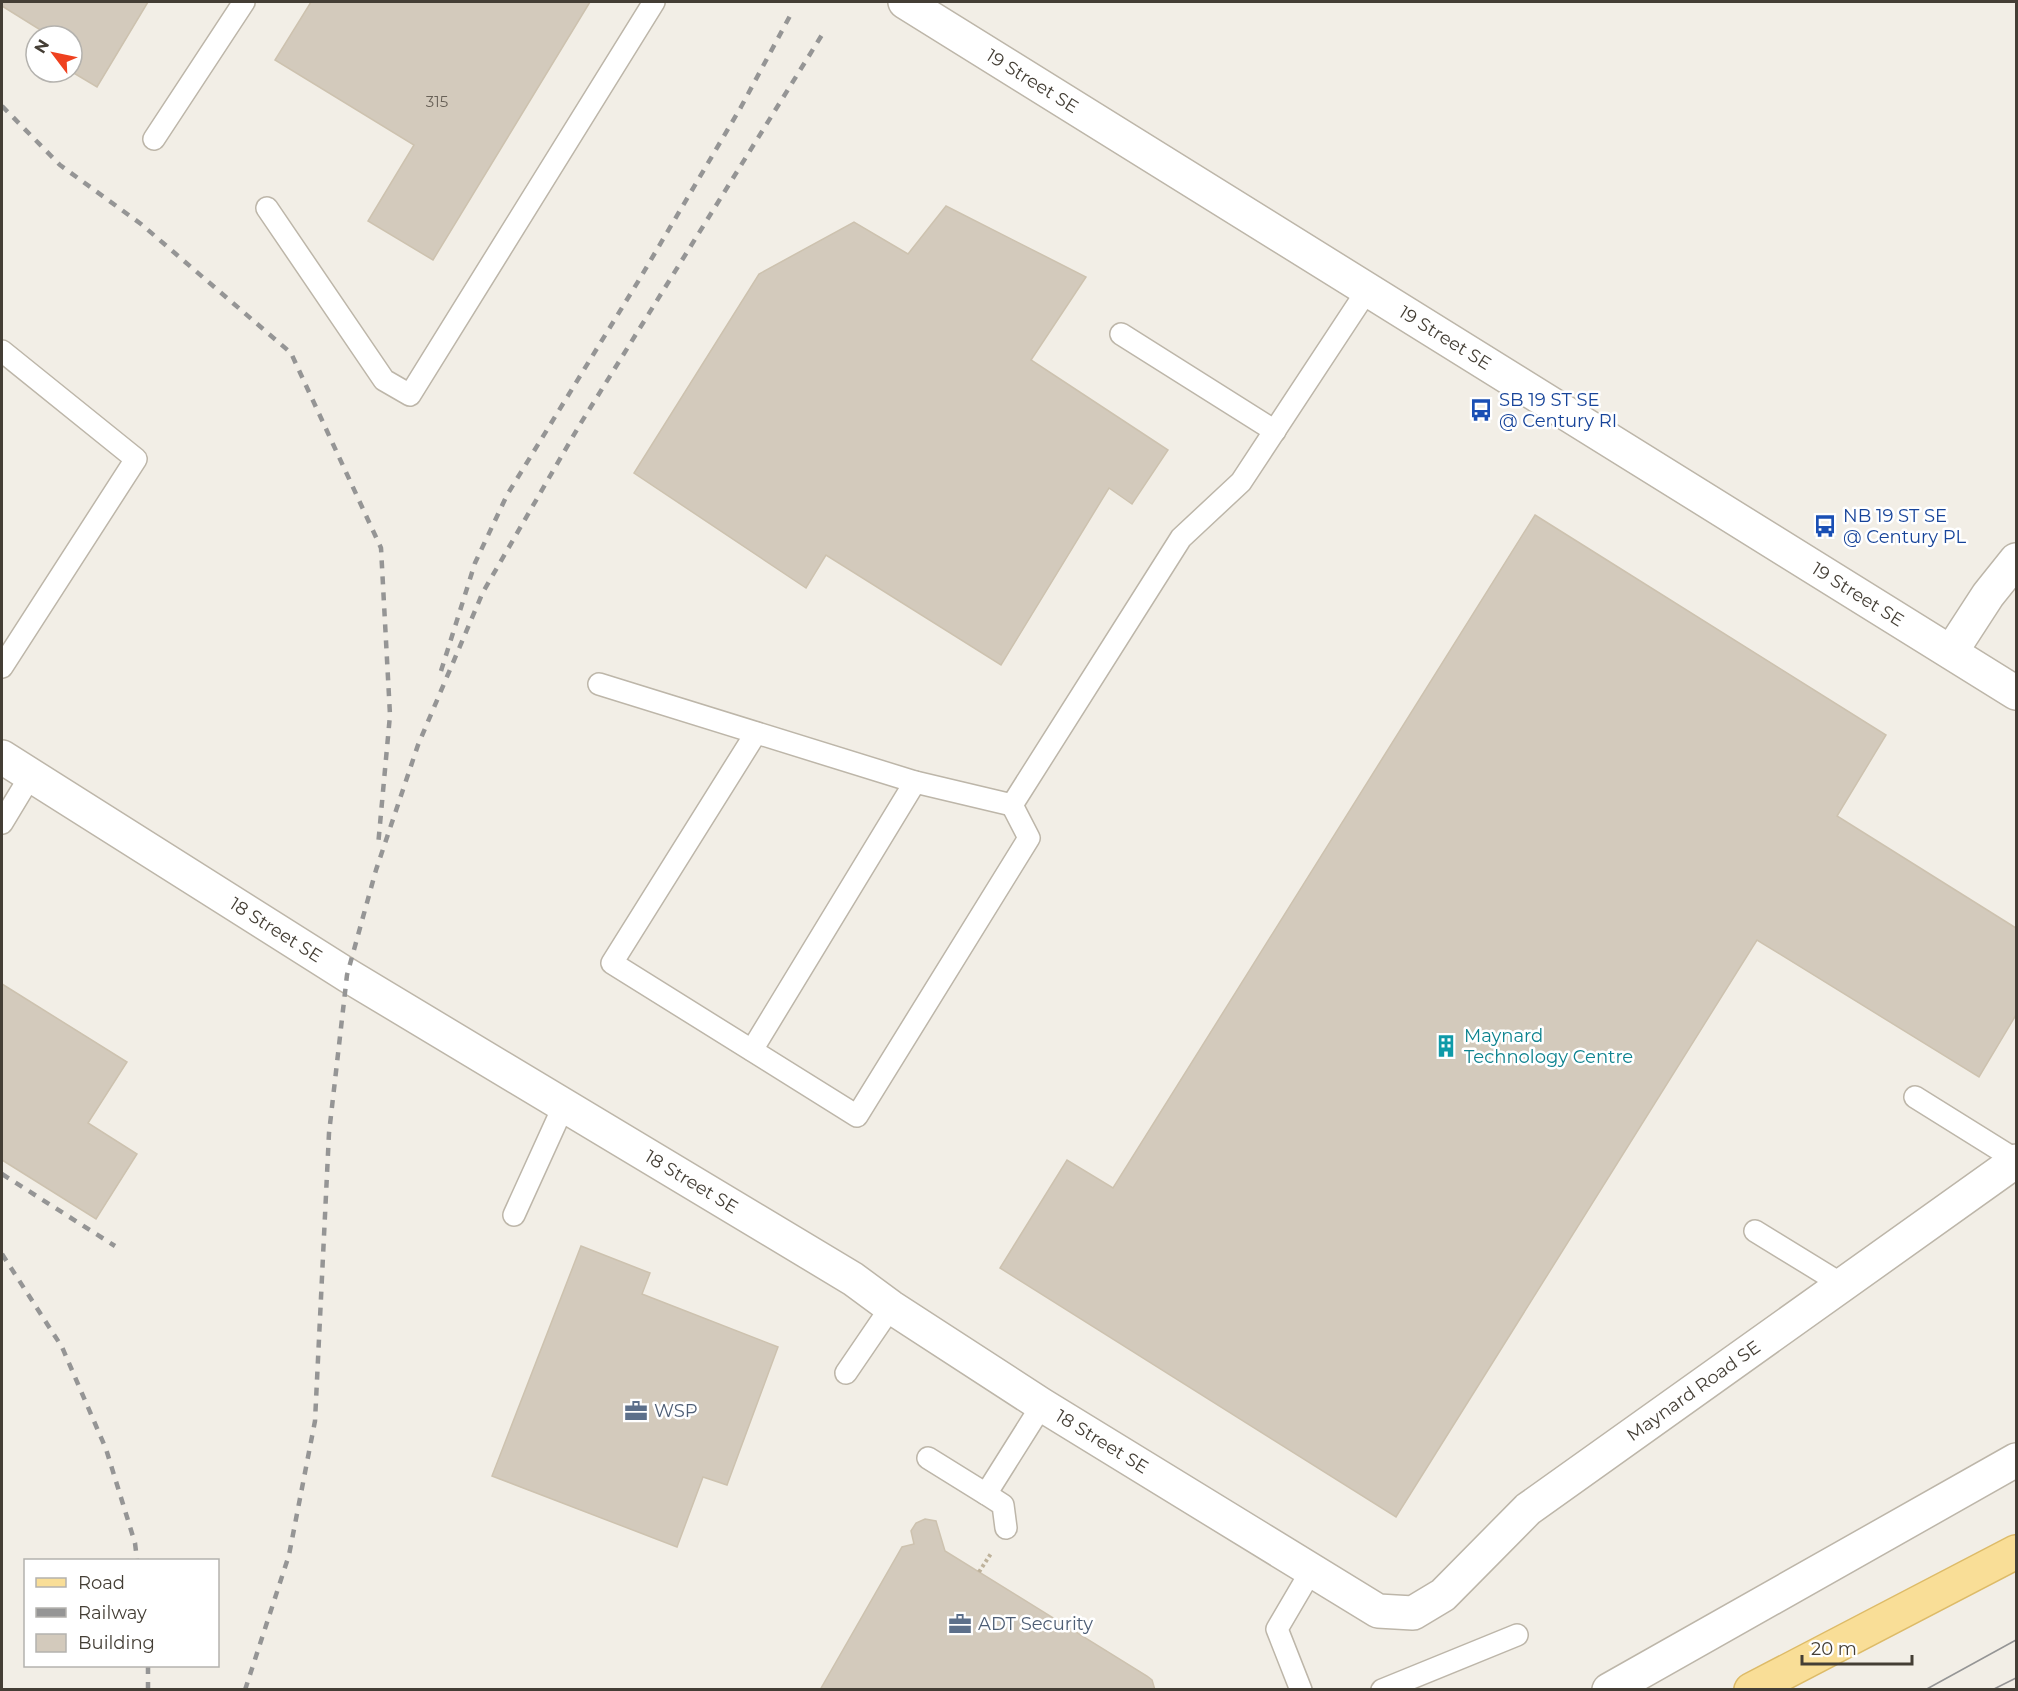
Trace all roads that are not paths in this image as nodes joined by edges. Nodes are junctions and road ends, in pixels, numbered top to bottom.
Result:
1 (244, 2) edge
2 (654, 2) edge
3 (905, 2) edge
4 (154, 140) dead end
5 (267, 208) dead end
6 (1368, 289) junction
7 (1121, 334) dead end
8 (2, 351) edge
9 (1275, 431) junction
10 (2016, 560) edge
11 (1951, 652) junction
12 (2, 667) edge
13 (599, 684) dead end
14 (2016, 693) edge
15 (756, 732) junction
16 (2, 757) edge
17 (31, 776) junction
18 (915, 782) junction
19 (1012, 805) junction
20 (2, 823) edge
21 (752, 1050) junction
22 (1915, 1097) dead end
23 (564, 1105) junction
24 (2016, 1161) edge
25 (514, 1215) dead end
26 (1755, 1230) dead end
27 (1843, 1285) junction
28 (891, 1307) junction
29 (846, 1373) dead end
30 (1042, 1405) junction
31 (928, 1458) dead end
32 (2016, 1460) edge
33 (986, 1494) junction
34 (1006, 1528) dead end
35 (2016, 1552) edge
36 (1311, 1571) junction
37 (1378, 1611) joint
38 (1518, 1635) dead end
39 (1301, 1689) edge
40 (1382, 1689) edge
41 (1609, 1689) edge
42 (1751, 1689) edge

1 - 4 lane
2 - 5 lane
3 - 6 street, 19 Street SE
6 - 9 lane
6 - 11 street, 19 Street SE
7 - 9 lane
8 - 12 lane
9 - 19 lane
10 - 11 street
11 - 14 street, 19 Street SE
13 - 15 lane
15 - 18 lane
15 - 21 lane
16 - 17 street, 18 Street SE
17 - 20 lane
17 - 23 street, 18 Street SE
18 - 19 lane
18 - 21 lane
19 - 21 lane
22 - 24 lane
23 - 25 lane
23 - 28 street, 18 Street SE
24 - 27 street, Maynard Road SE
26 - 27 lane
27 - 37 street, Maynard Road SE
28 - 29 lane
28 - 30 street, 18 Street SE
30 - 33 lane
30 - 36 street, 18 Street SE
31 - 33 lane
32 - 41 street
33 - 34 lane
35 - 42 main road
36 - 37 street, 18 Street SE
36 - 39 lane
38 - 40 lane

